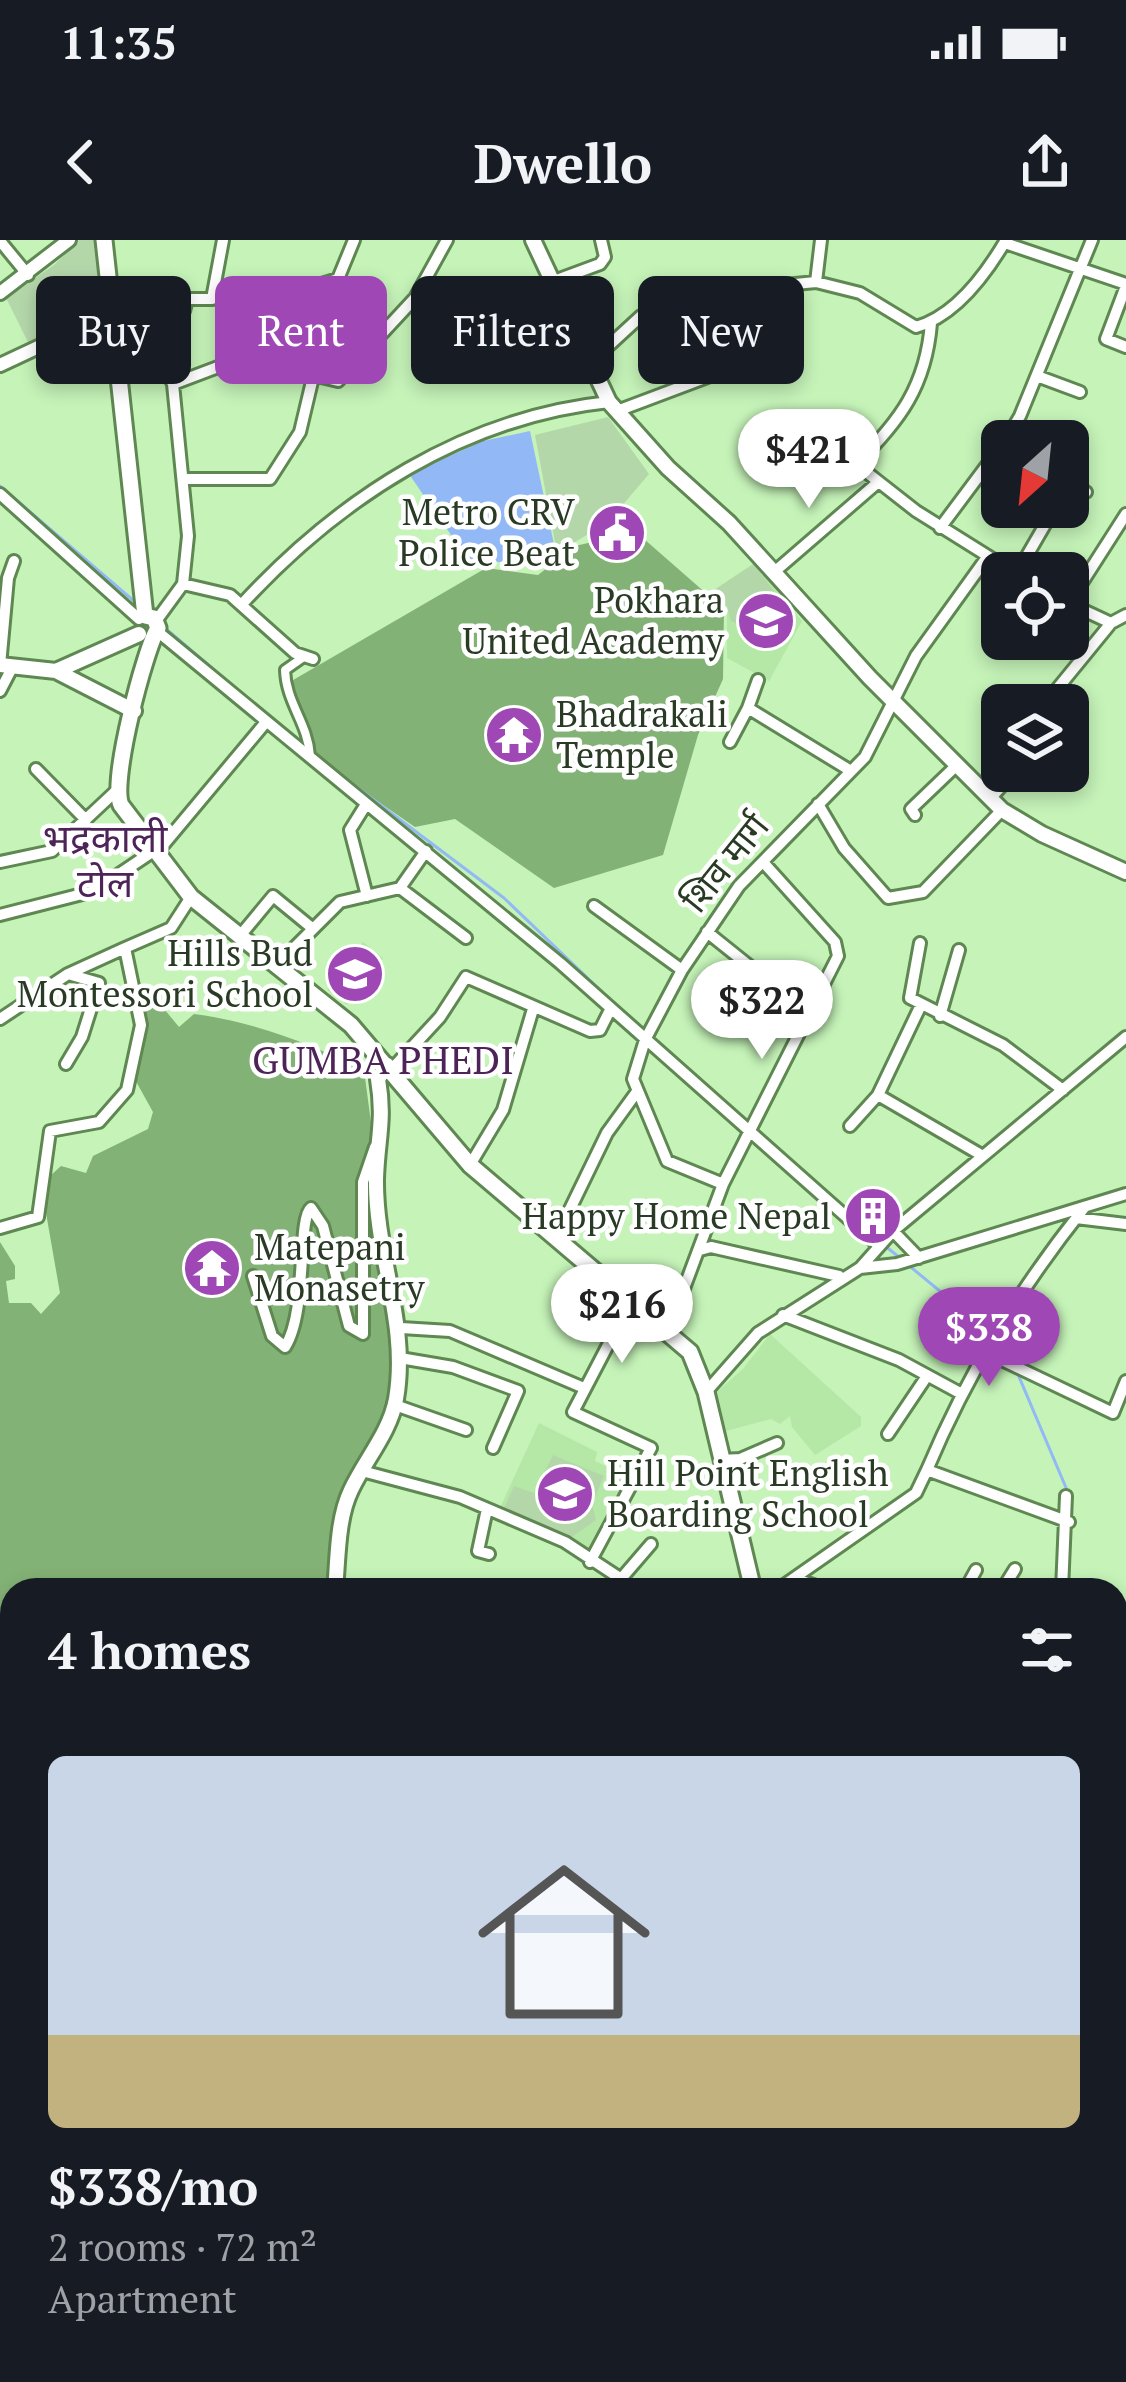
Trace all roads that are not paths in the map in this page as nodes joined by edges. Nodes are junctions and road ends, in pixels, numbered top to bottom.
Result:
1 (69, 240) edge
2 (104, 240) edge
3 (223, 240) edge
4 (354, 240) edge
5 (447, 240) edge
6 (532, 240) edge
7 (601, 240) edge
8 (821, 240) edge
9 (1092, 240) edge
10 (0, 241) edge
11 (1005, 241) edge
12 (1079, 267) junction
13 (28, 275) junction
14 (108, 276) edge
15 (339, 276) edge
16 (551, 276) edge
17 (568, 276) edge
18 (816, 282) junction
19 (1126, 285) edge
20 (0, 293) edge
21 (191, 298) edge
22 (931, 323) junction
23 (387, 330) edge
24 (614, 341) edge
25 (1126, 347) edge
26 (36, 351) edge
27 (0, 365) edge
28 (1036, 376) junction
29 (120, 384) edge
30 (173, 384) edge
31 (311, 384) edge
32 (603, 384) edge
33 (683, 384) edge
34 (1080, 392) dead end
35 (613, 406) junction
36 (776, 419) dead end
37 (1015, 420) edge
38 (856, 464) junction
39 (981, 474) edge
40 (184, 478) junction
41 (876, 484) junction
42 (0, 494) edge
43 (1126, 514) edge
44 (940, 528) junction
45 (981, 552) edge
46 (14, 561) dead end
47 (981, 566) edge
48 (1089, 571) edge
49 (773, 573) junction
50 (183, 584) junction
51 (243, 603) junction
52 (1089, 612) edge
53 (1126, 615) edge
54 (1111, 622) junction
55 (148, 626) junction
56 (310, 657) joint
57 (4, 665) edge
58 (56, 671) junction
59 (758, 680) dead end
60 (1061, 684) edge
61 (0, 691) edge
62 (897, 702) junction
63 (748, 708) junction
64 (134, 711) junction
65 (266, 722) junction
66 (730, 742) dead end
67 (310, 760) junction
68 (957, 766) junction
69 (37, 769) dead end
70 (851, 771) junction
71 (116, 791) junction
72 (1003, 792) edge
73 (818, 804) junction
74 (996, 804) junction
75 (365, 806) junction
76 (915, 815) dead end
77 (86, 820) junction
78 (151, 850) junction
79 (426, 851) junction
80 (0, 862) edge
81 (763, 862) junction
82 (1126, 872) edge
83 (400, 888) junction
84 (367, 896) junction
85 (191, 897) junction
86 (594, 906) dead end
87 (0, 915) edge
88 (312, 928) junction
89 (706, 932) junction
90 (239, 937) junction
91 (466, 938) dead end
92 (920, 943) dead end
93 (124, 948) junction
94 (959, 950) dead end
95 (275, 967) junction
96 (682, 970) junction
97 (68, 974) junction
98 (920, 1007) junction
99 (533, 1009) junction
100 (610, 1010) junction
101 (808, 1013) junction
102 (940, 1016) junction
103 (0, 1019) edge
104 (1126, 1037) edge
105 (645, 1040) junction
106 (66, 1064) dead end
107 (389, 1067) junction
108 (1063, 1090) junction
109 (636, 1093) junction
110 (878, 1095) junction
111 (385, 1122) junction
112 (850, 1126) dead end
113 (749, 1135) junction
114 (983, 1156) junction
115 (470, 1165) junction
116 (723, 1184) junction
117 (1126, 1194) edge
118 (1080, 1213) junction
119 (1126, 1224) edge
120 (0, 1228) edge
121 (893, 1231) junction
122 (557, 1236) junction
123 (878, 1245) junction
124 (700, 1250) junction
125 (919, 1258) junction
126 (860, 1268) junction
127 (253, 1276) dead end
128 (839, 1276) junction
129 (632, 1299) junction
130 (783, 1315) junction
131 (659, 1323) junction
132 (400, 1328) junction
133 (983, 1351) junction
134 (400, 1358) junction
135 (926, 1376) junction
136 (1126, 1381) edge
137 (584, 1388) junction
138 (706, 1392) junction
139 (960, 1393) junction
140 (1123, 1399) edge
141 (395, 1405) junction
142 (466, 1430) dead end
143 (888, 1434) dead end
144 (778, 1443) dead end
145 (493, 1448) dead end
146 (722, 1460) junction
147 (927, 1470) junction
148 (362, 1471) junction
149 (1066, 1496) dead end
150 (487, 1509) junction
151 (1069, 1522) junction
152 (651, 1544) dead end
153 (488, 1554) dead end
154 (590, 1562) junction
155 (750, 1563) junction
156 (1015, 1569) dead end
157 (976, 1570) dead end
158 (341, 1578) edge
159 (617, 1578) edge
160 (622, 1578) edge
161 (752, 1578) edge
162 (759, 1578) edge
163 (797, 1578) edge
164 (972, 1578) edge
165 (1010, 1578) edge
166 (1063, 1578) edge

1 - 13 street
2 - 14 main road
3 - 21 street
4 - 15 street
5 - 23 street
6 - 16 main road
7 - 17 street
8 - 18 street
9 - 12 street
10 - 13 street
11 - 12 street
11 - 22 street
12 - 19 street
12 - 28 street
13 - 20 street
18 - 22 street
18 - 24 street
19 - 25 street
22 - 38 street
26 - 27 street
28 - 34 street
28 - 37 street
29 - 55 main road
30 - 40 street
31 - 40 street
32 - 35 main road
33 - 35 street
35 - 49 main road
35 - 51 street
36 - 38 street
38 - 41 street
39 - 44 street
40 - 50 street
41 - 44 street
41 - 49 street
42 - 55 street
43 - 48 street
44 - 45 street
46 - 57 street
47 - 62 street, शिव मार्ग
49 - 62 main road
50 - 51 street
50 - 55 street
51 - 56 street
52 - 54 street
53 - 54 street
54 - 60 street
55 - 58 main road
55 - 64 main road
55 - 65 street
56 - 67 street
57 - 58 main road
57 - 61 street
58 - 64 main road
59 - 63 street
62 - 68 main road
62 - 70 street, शिव मार्ग
63 - 66 street
63 - 70 street
64 - 71 main road
65 - 67 street
65 - 78 street
67 - 75 street
68 - 74 main road
68 - 76 street
69 - 77 street
70 - 73 street, शिव मार्ग
71 - 77 street
71 - 78 main road
72 - 74 street
73 - 74 street
73 - 81 street, शिव मार्ग
74 - 82 main road
75 - 79 street
75 - 84 street
77 - 80 street
78 - 85 main road
78 - 87 street
79 - 83 street
79 - 100 street
81 - 89 street, शिव मार्ग
81 - 101 street
83 - 84 street
83 - 91 street
84 - 88 street
85 - 90 main road
85 - 93 street
86 - 96 street
88 - 90 street
88 - 95 street
89 - 96 street, शिव मार्ग
89 - 101 street
90 - 95 main road
92 - 98 street
93 - 97 street
93 - 120 street
94 - 102 street
95 - 107 main road
96 - 105 street, शिव मार्ग
97 - 103 street
97 - 106 street
98 - 102 street
98 - 110 street
99 - 100 street
99 - 107 street
99 - 115 street
100 - 105 street
101 - 113 street
102 - 108 street
104 - 108 street
105 - 109 street, शिव मार्ग
105 - 113 street
107 - 111 main road
107 - 115 main road
108 - 114 street
109 - 116 street
109 - 122 street
110 - 112 street
110 - 114 street
111 - 127 street
111 - 132 main road
113 - 116 street
113 - 123 street
114 - 121 street
115 - 122 main road
116 - 124 street
117 - 118 street
118 - 119 street
118 - 125 street
118 - 133 street
121 - 123 street
121 - 125 street
122 - 129 main road
123 - 126 street
124 - 128 street
124 - 131 street
125 - 126 street
126 - 128 street
128 - 130 street
129 - 131 main road
129 - 137 street
130 - 135 street
130 - 138 street
131 - 138 main road
132 - 134 main road
132 - 137 street
133 - 139 street
133 - 140 street
134 - 141 main road
134 - 145 street
135 - 139 street
135 - 143 street
136 - 140 street
137 - 154 street
138 - 146 main road
139 - 147 street
141 - 142 street
141 - 148 main road
144 - 146 street
146 - 155 main road
147 - 151 street
147 - 163 street
148 - 150 street
148 - 158 main road
149 - 151 street
150 - 153 street
150 - 154 street
151 - 166 street
152 - 160 street
154 - 159 street
155 - 161 main road
155 - 162 main road
156 - 165 street
157 - 164 street

